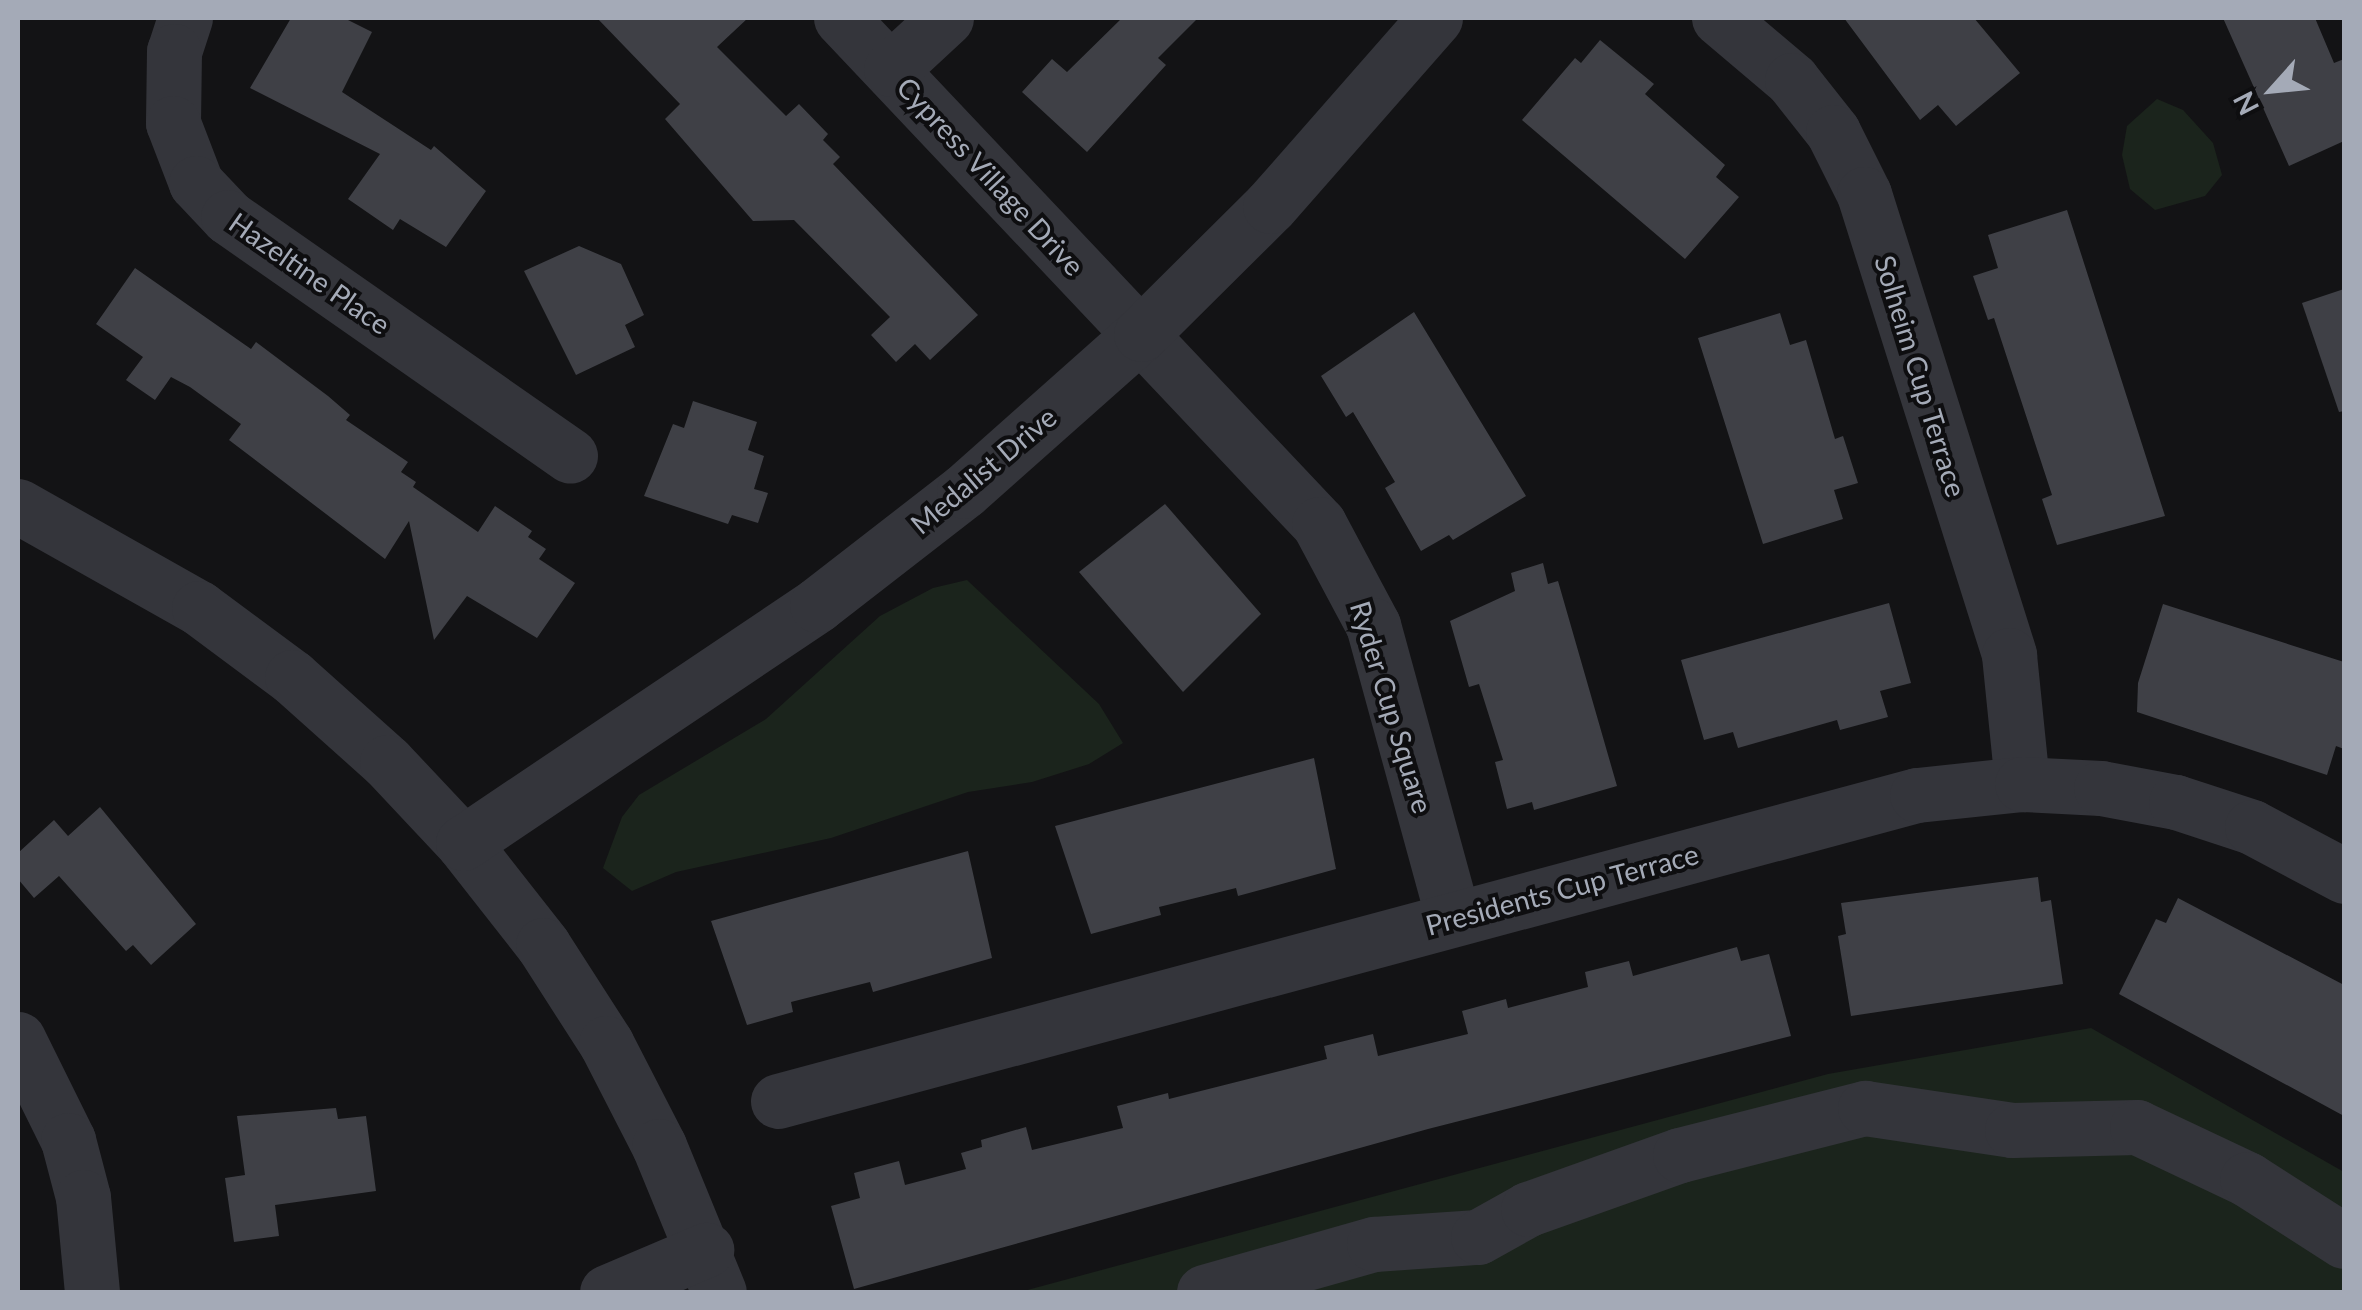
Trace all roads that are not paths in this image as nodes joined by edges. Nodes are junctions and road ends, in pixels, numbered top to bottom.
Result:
1 (185, 18) edge
2 (842, 18) edge
3 (946, 18) edge
4 (1435, 18) edge
5 (1719, 18) edge
6 (891, 70) junction
7 (1141, 334) junction
8 (570, 456) dead end
9 (18, 506) edge
10 (2022, 784) junction
11 (464, 844) junction
12 (2344, 876) edge
13 (1453, 918) junction
14 (18, 1039) edge
15 (778, 1101) dead end
16 (2344, 1241) edge
17 (712, 1271) edge
18 (92, 1292) edge
19 (607, 1292) edge
20 (1204, 1292) edge

1 - 8 street, Hazeltine Place
2 - 6 street, Cypress Village Drive
3 - 6 street
4 - 7 street, Medalist Drive
5 - 10 street, Solheim Cup Terrace
6 - 7 street, Cypress Village Drive
7 - 11 street, Medalist Drive
7 - 13 street, Ryder Cup Square
9 - 11 street
10 - 12 street, Presidents Cup Terrace
10 - 13 street, Presidents Cup Terrace
11 - 17 street
13 - 15 street, Presidents Cup Terrace
14 - 18 street
16 - 20 street
17 - 19 street

